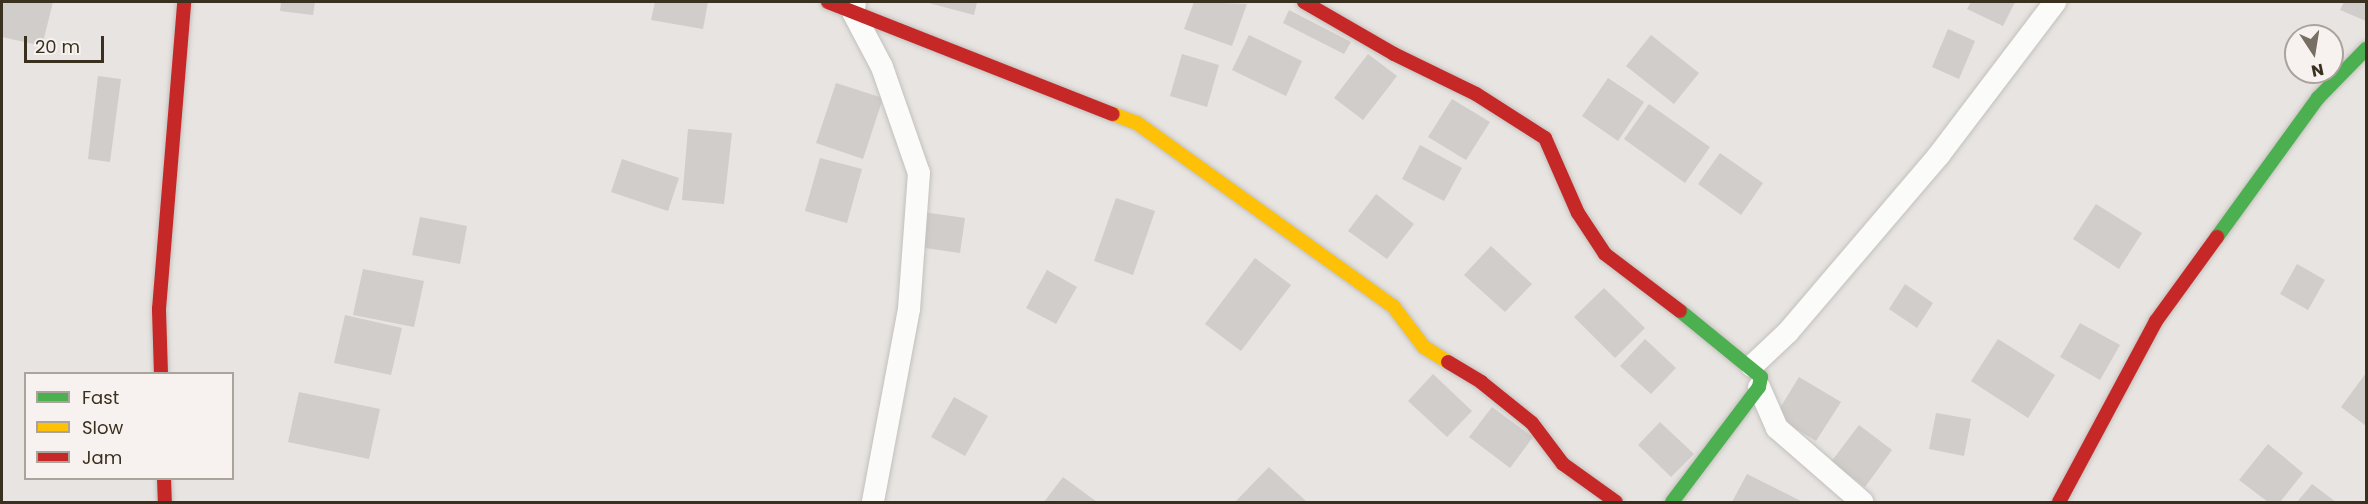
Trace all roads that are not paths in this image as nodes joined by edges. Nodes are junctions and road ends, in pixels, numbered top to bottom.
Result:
1 (184, 2) edge
2 (828, 2) edge
3 (1304, 2) edge
4 (2055, 2) edge
5 (854, 7) edge
6 (2367, 49) edge
7 (161, 372) edge
8 (1756, 377) junction
9 (164, 480) edge
10 (165, 502) edge
11 (873, 502) edge
12 (1616, 502) edge
13 (1672, 502) edge
14 (1862, 502) edge
15 (2059, 502) edge

1 - 7 street
2 - 5 street
3 - 8 street
4 - 8 street
5 - 11 street
5 - 12 street
6 - 15 street
8 - 13 street
8 - 14 street
9 - 10 street

